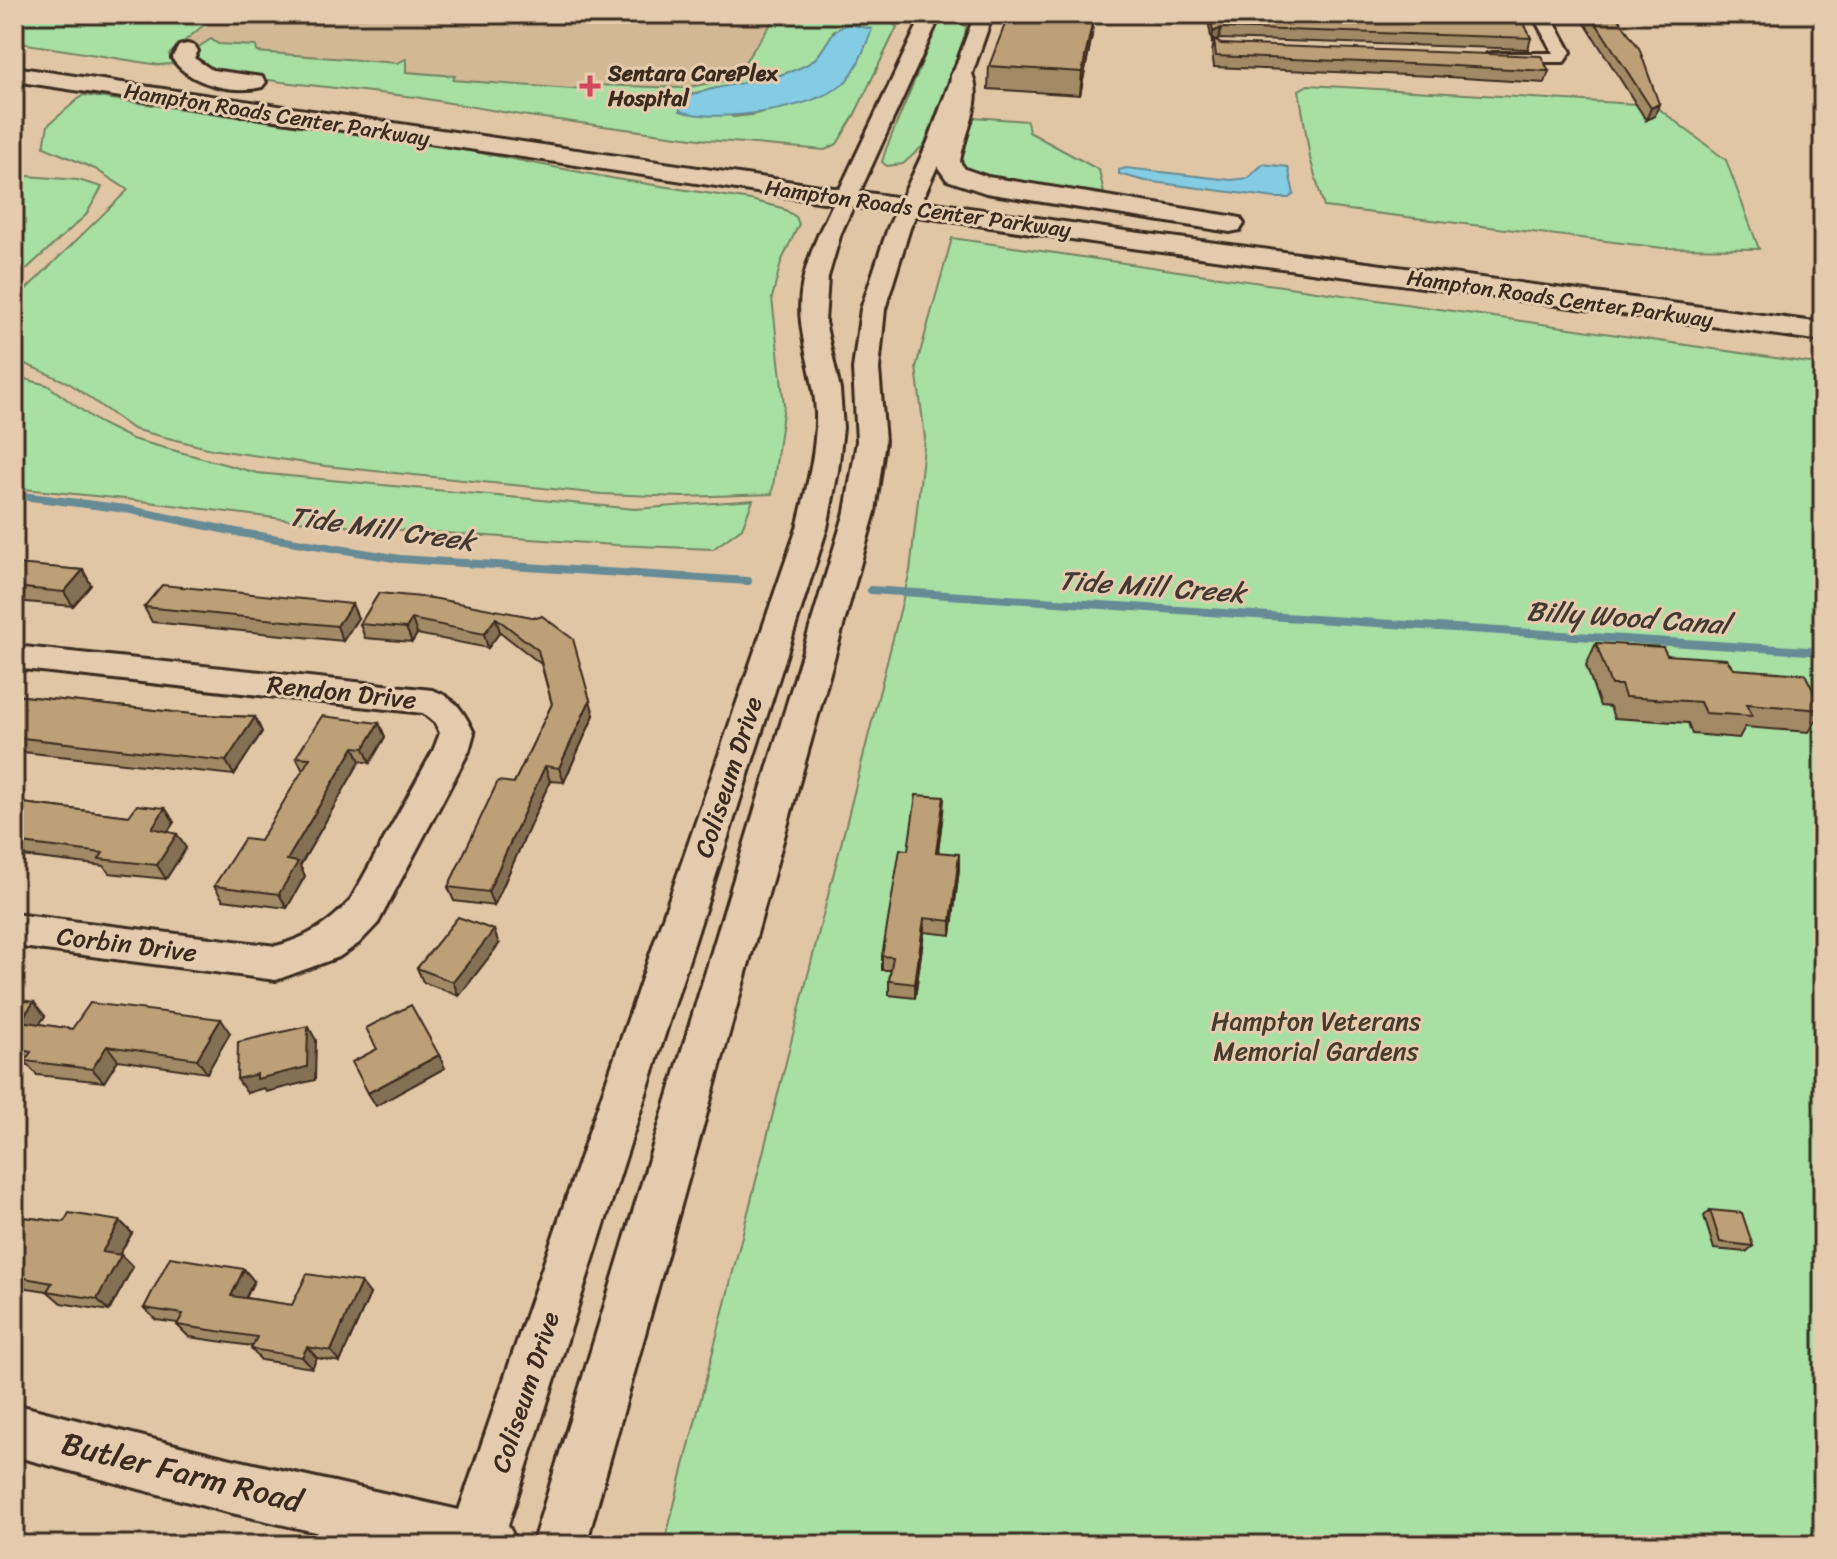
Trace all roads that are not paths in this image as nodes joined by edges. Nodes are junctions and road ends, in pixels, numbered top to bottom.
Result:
1 (932, 14) edge
2 (1541, 14) edge
3 (977, 19) edge
4 (187, 51) dead end
5 (14, 52) edge
6 (1468, 57) edge
7 (14, 74) edge
8 (962, 75) junction
9 (283, 86) dead end
10 (685, 150) dead end
11 (849, 182) junction
12 (912, 195) junction
13 (1296, 235) dead end
14 (1683, 286) dead end
15 (1823, 332) edge
16 (14, 657) edge
17 (14, 930) edge
18 (241, 959) joint
19 (14, 1430) edge
20 (483, 1543) edge
21 (559, 1545) edge

1 - 11 street, Coliseum Drive
2 - 6 street
3 - 8 street, Coliseum Drive
4 - 9 main road
5 - 10 main road, Hampton Roads Center Parkway
7 - 11 main road, Hampton Roads Center Parkway
8 - 12 street, Coliseum Drive
8 - 12 main road, Hampton Roads Center Parkway
11 - 12 main road, Hampton Roads Center Parkway
11 - 20 street, Coliseum Drive
12 - 15 main road, Hampton Roads Center Parkway
12 - 21 street, Coliseum Drive
13 - 14 main road, Hampton Roads Center Parkway
16 - 18 street, Rendon Drive
17 - 18 street, Corbin Drive
19 - 20 street, Butler Farm Road

